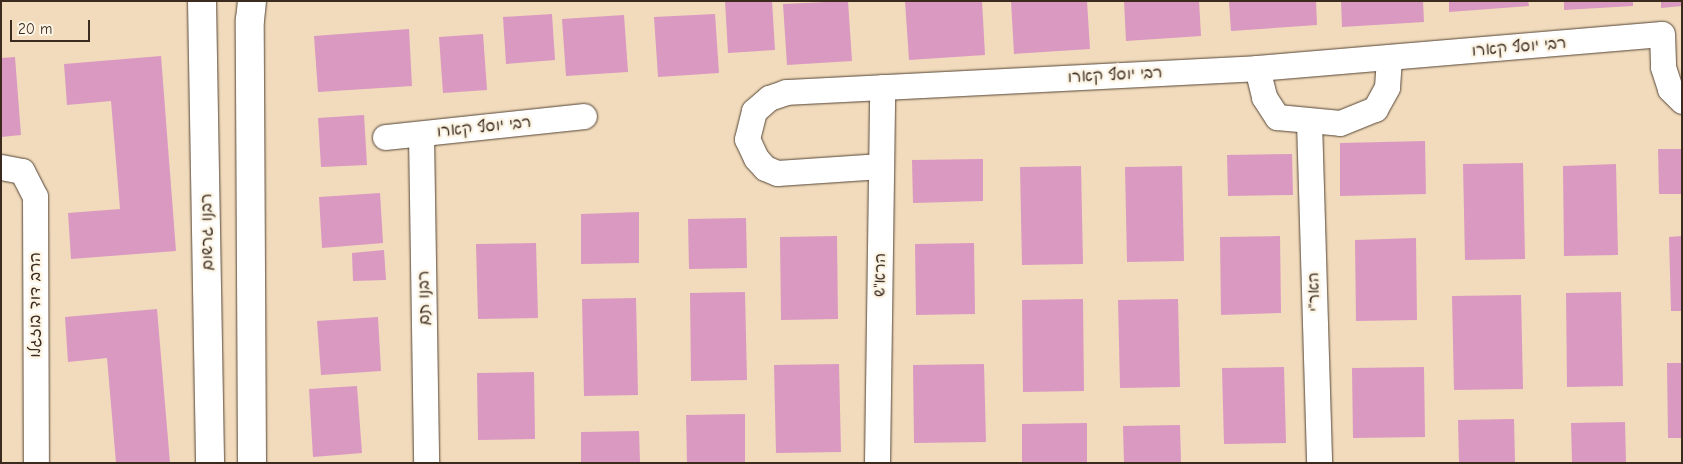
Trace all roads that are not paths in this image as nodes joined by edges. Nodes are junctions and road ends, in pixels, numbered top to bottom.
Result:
1 (202, 1) edge
2 (252, 1) edge
3 (1389, 57) junction
4 (1257, 68) junction
5 (882, 87) junction
6 (1682, 102) edge
7 (584, 116) dead end
8 (1309, 122) junction
9 (421, 134) junction
10 (385, 137) dead end
11 (881, 166) junction
12 (1, 167) edge
13 (210, 462) edge
14 (36, 463) edge
15 (252, 463) edge
16 (426, 463) edge
17 (877, 463) edge
18 (1319, 463) edge

1 - 13 street, רבנו גרשום
2 - 15 street
3 - 4 street, רבי יוסף קארו
3 - 6 street, רבי יוסף קארו
3 - 8 street
4 - 5 street, רבי יוסף קארו
4 - 8 street
5 - 11 street, הרא"ש
5 - 11 street, רבי יוסף קארו
7 - 9 street, רבי יוסף קארו
8 - 18 street, האר"י
9 - 10 street, רבי יוסף קארו
9 - 16 street, רבנו תם
11 - 17 street, הרא"ש
12 - 14 street, הרב דוד בוזגלו

